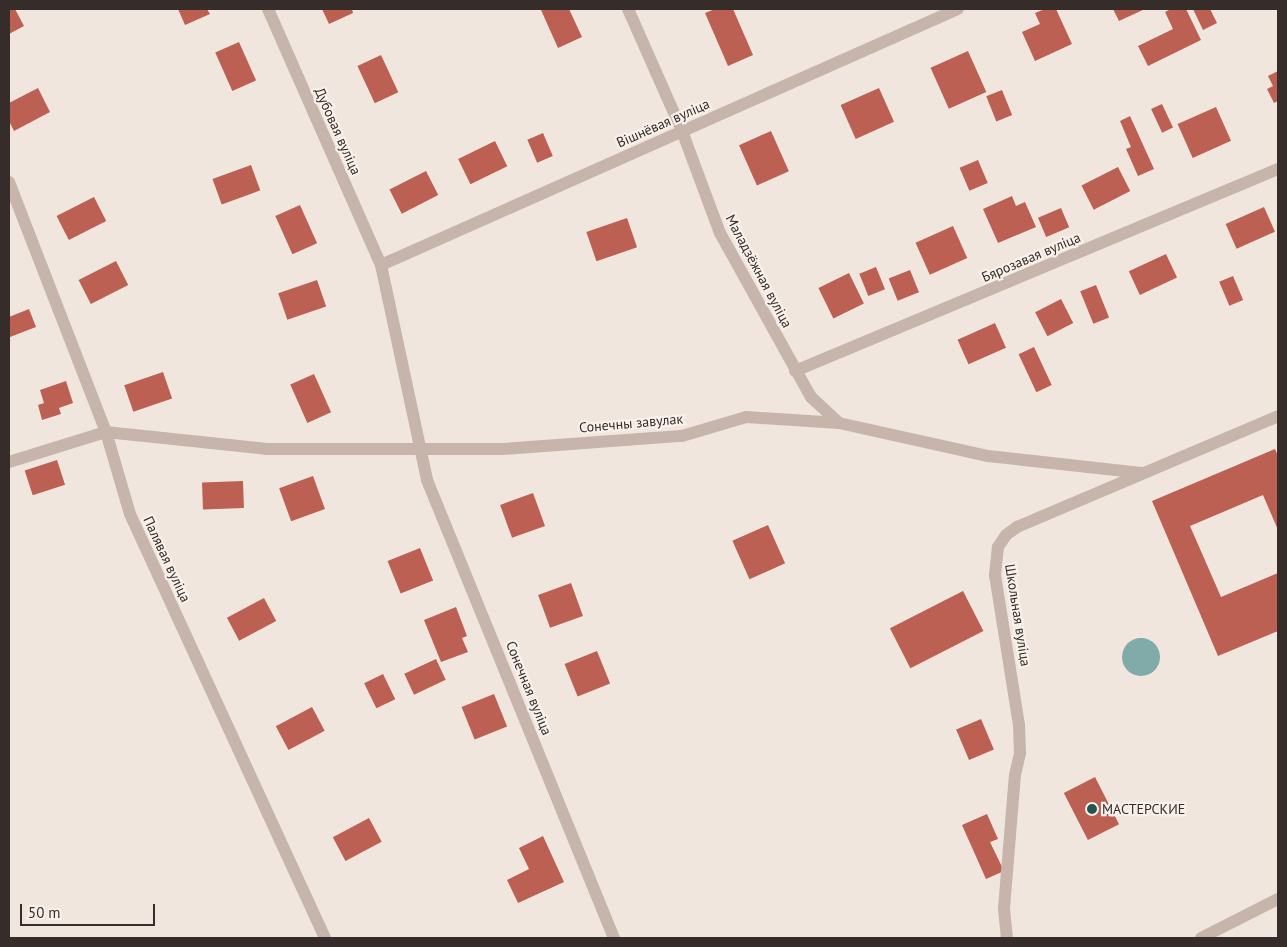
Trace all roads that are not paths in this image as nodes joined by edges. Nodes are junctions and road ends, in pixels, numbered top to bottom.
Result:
1 (268, 9) edge
2 (628, 9) edge
3 (958, 9) edge
4 (682, 131) junction
5 (1278, 168) edge
6 (9, 182) edge
7 (381, 265) junction
8 (795, 371) junction
9 (1278, 416) edge
10 (839, 423) junction
11 (106, 432) junction
12 (423, 449) junction
13 (9, 462) edge
14 (1141, 473) junction
15 (1278, 899) edge
16 (325, 938) edge
17 (614, 938) edge
18 (1007, 938) edge
19 (1202, 938) edge

1 - 7 street, Дубовая вуліца
2 - 4 street, Маладзёжная вуліца
3 - 4 street, Вішнёвая вуліца
4 - 7 street, Вішнёвая вуліца
4 - 8 street, Маладзёжная вуліца
5 - 8 street, Бярозавая вуліца
6 - 11 street, Палявая вуліца
7 - 12 street
8 - 10 street, Маладзёжная вуліца
9 - 14 street, Школьная вуліца
10 - 12 street, Сонечны завулак
10 - 14 street, Сонечны завулак
11 - 12 street, Сонечны завулак
11 - 13 street
11 - 16 street, Палявая вуліца
12 - 17 street, Сонечная вуліца
14 - 18 street, Школьная вуліца
15 - 19 street

